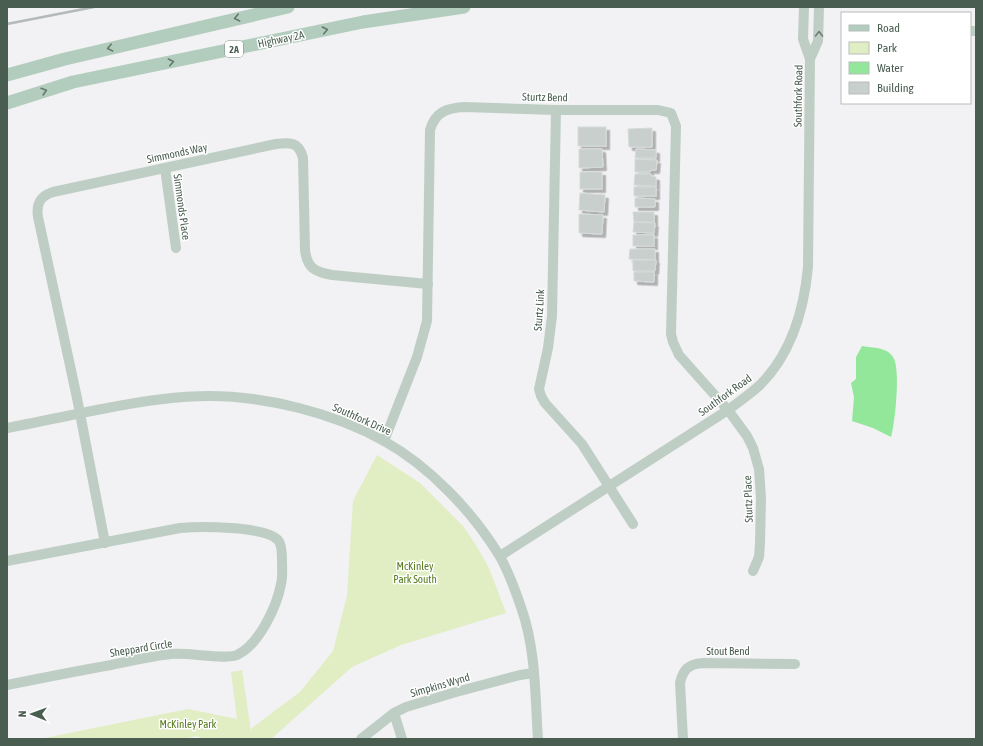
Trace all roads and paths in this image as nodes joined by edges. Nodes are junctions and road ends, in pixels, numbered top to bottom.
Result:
1 (288, 7) edge
2 (464, 7) edge
3 (804, 7) edge
4 (819, 7) edge
5 (810, 59) junction
6 (7, 75) edge
7 (7, 103) edge
8 (556, 110) junction
9 (165, 168) junction
10 (176, 248) dead end
11 (428, 284) junction
12 (728, 410) junction
13 (80, 414) junction
14 (7, 428) edge
15 (384, 441) junction
16 (610, 486) junction
17 (633, 524) dead end
18 (104, 543) junction
19 (500, 556) junction
20 (7, 562) edge
21 (753, 571) dead end
22 (795, 664) dead end
23 (534, 673) junction
24 (7, 685) edge
25 (394, 713) junction
26 (361, 739) edge
27 (402, 739) edge
28 (538, 739) edge
29 (683, 739) edge

1 -> 6 main road
7 -> 2 main road, Highway 2A / 2A
3 - 5 street, Southfork Road
5 -> 4 street, Southfork Road
5 - 12 street, Southfork Road
8 - 11 street, Sturtz Bend
8 - 12 street, Sturtz Bend
8 - 16 street, Sturtz Link
9 - 10 street, Simmonds Place
9 - 11 street, Simmonds Way
9 - 13 street, Simmonds Way
11 - 15 street, Sturtz Bend
12 - 16 street, Southfork Road
12 - 21 street, Sturtz Place
13 - 14 street, Southfork Drive
13 - 15 street, Southfork Drive
13 - 18 street
15 - 19 street, Southfork Drive
16 - 17 street, Sturtz Link
16 - 19 street, Southfork Road
18 - 20 street, Sheppard Circle
18 - 24 street, Sheppard Circle
19 - 23 street, Southfork Drive
22 - 29 street, Stout Bend
23 - 25 street, Simpkins Wynd
23 - 28 street, Southfork Drive
25 - 26 street, Simpkins Wynd
25 - 27 street

